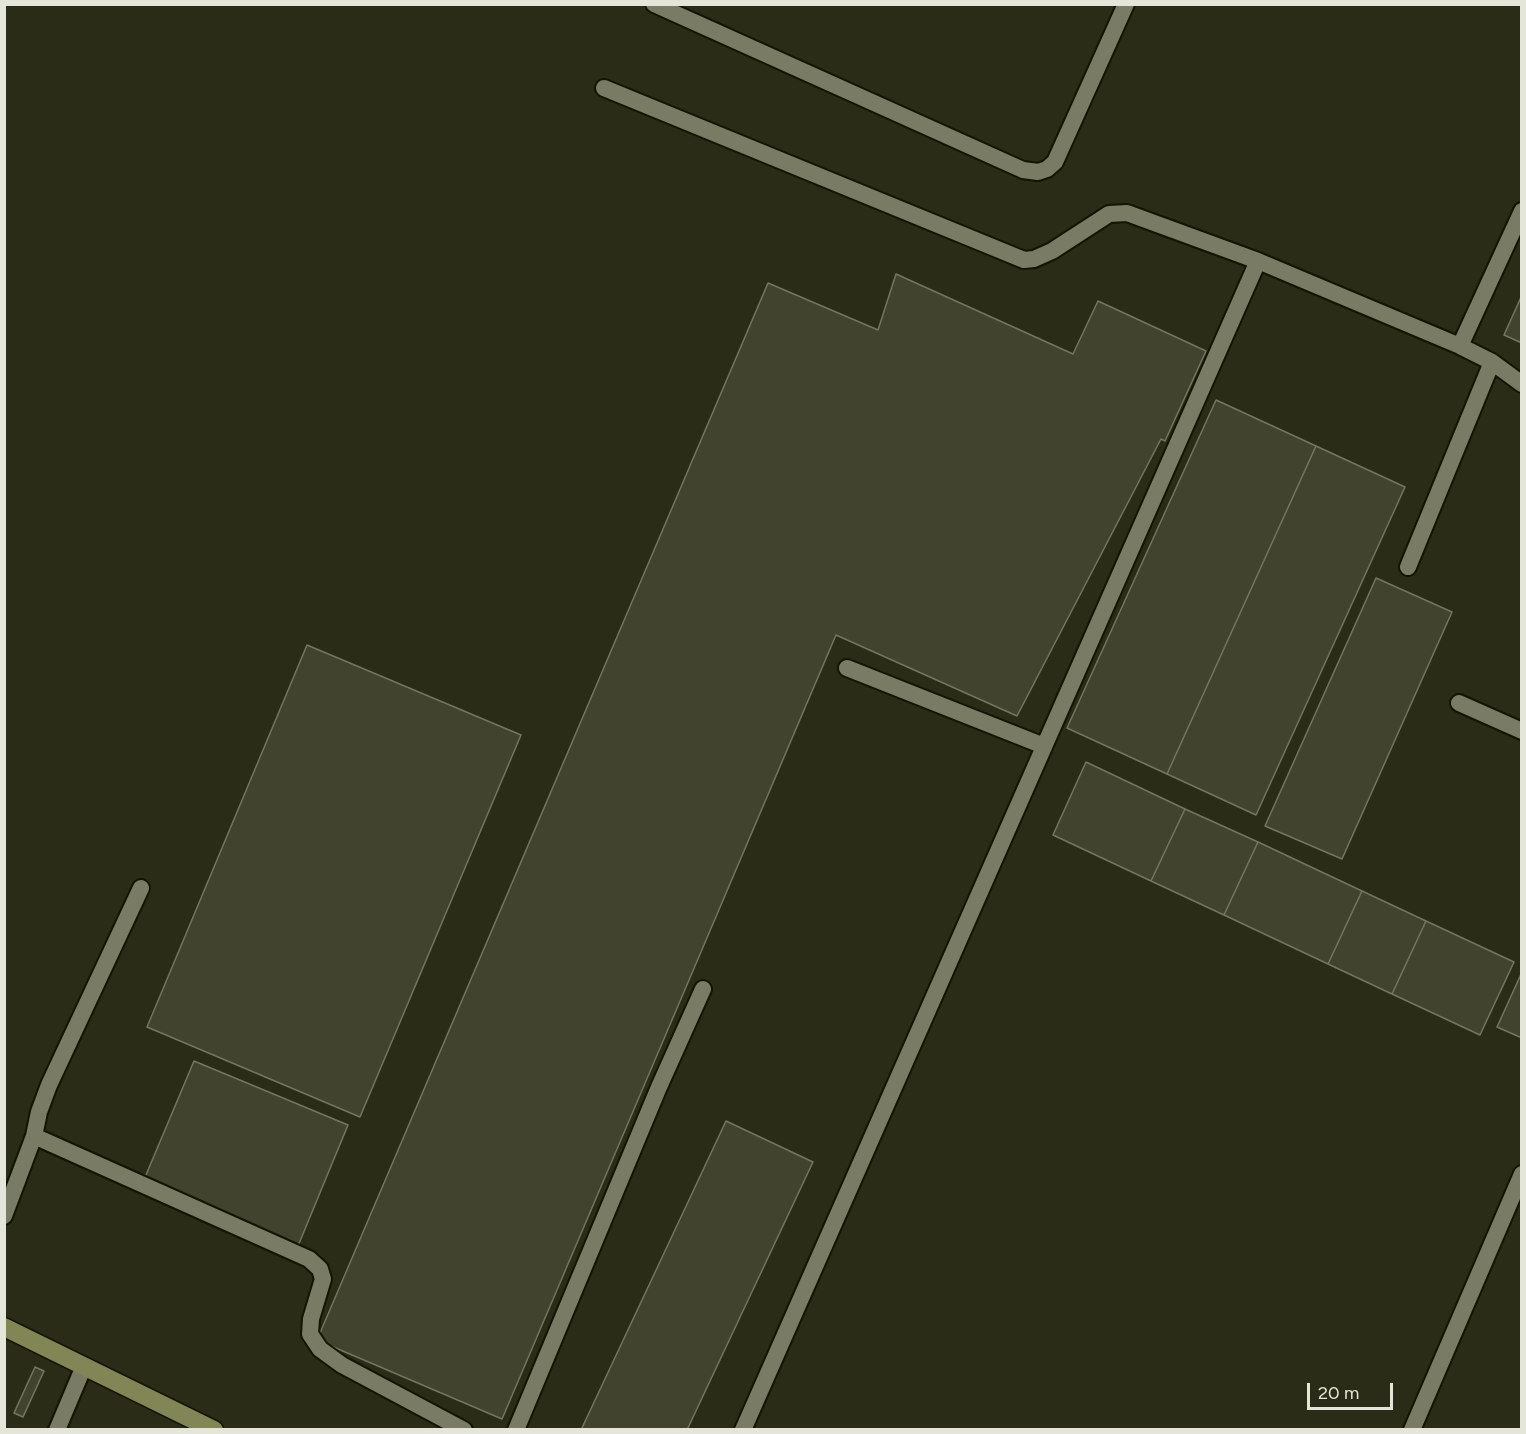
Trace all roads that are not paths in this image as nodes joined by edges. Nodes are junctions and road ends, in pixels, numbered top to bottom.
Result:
1 (654, 4) edge
2 (1126, 4) edge
3 (604, 88) dead end
4 (1521, 211) edge
5 (1258, 261) junction
6 (1460, 346) junction
7 (1492, 362) junction
8 (1521, 384) edge
9 (1408, 567) dead end
10 (847, 668) dead end
11 (1459, 703) dead end
12 (1521, 731) edge
13 (1044, 746) junction
14 (141, 888) dead end
15 (703, 989) dead end
16 (34, 1136) junction
17 (1521, 1174) edge
18 (4, 1216) edge
19 (4, 1328) edge
20 (84, 1366) junction
21 (57, 1430) edge
22 (214, 1430) edge
23 (464, 1430) edge
24 (516, 1430) edge
25 (743, 1430) edge
26 (1412, 1430) edge

1 - 2 lane
3 - 5 lane
4 - 6 lane
5 - 6 lane
5 - 13 lane
6 - 7 lane
7 - 8 lane
7 - 9 lane
10 - 13 lane
11 - 12 lane
13 - 25 lane
14 - 16 lane
15 - 24 lane
16 - 18 lane
16 - 23 lane
17 - 26 lane
19 - 20 main road
20 - 21 lane
20 - 22 main road

